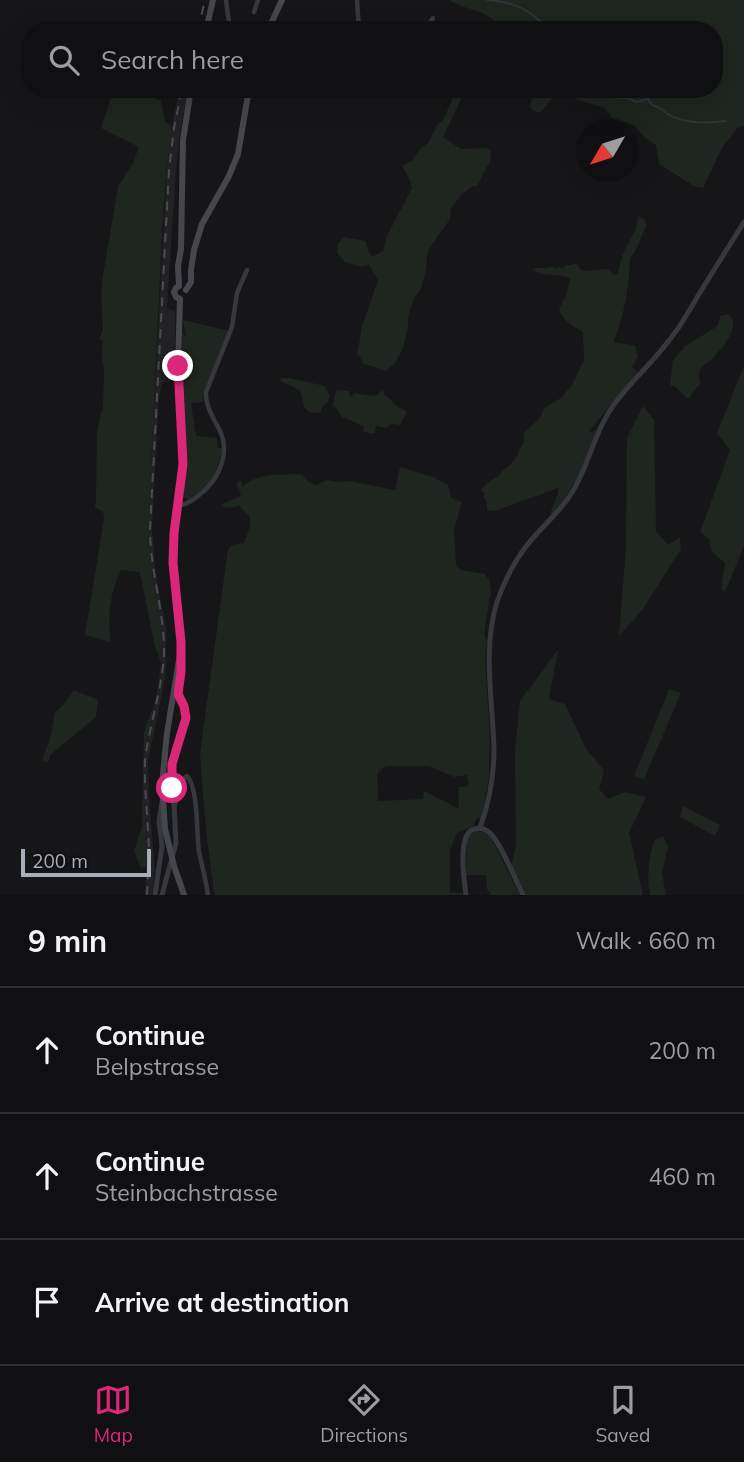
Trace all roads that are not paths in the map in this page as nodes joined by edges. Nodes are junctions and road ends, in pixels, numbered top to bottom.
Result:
1 (213, 0) edge
2 (226, 0) edge
3 (258, 0) edge
4 (282, 0) edge
5 (357, 0) edge
6 (254, 12) dead end
7 (433, 18) dead end
8 (208, 21) edge
9 (229, 21) edge
10 (272, 21) edge
11 (358, 21) edge
12 (431, 21) edge
13 (190, 98) edge
14 (247, 98) edge
15 (744, 222) edge
16 (247, 270) dead end
17 (179, 286) junction
18 (187, 290) junction
19 (180, 299) junction
20 (178, 506) junction
21 (180, 659) junction
22 (162, 799) junction
23 (174, 806) junction
24 (480, 828) junction
25 (155, 895) edge
26 (163, 895) edge
27 (184, 895) edge
28 (208, 895) edge
29 (466, 895) edge
30 (523, 895) edge

1 - 8 main road
2 - 9 street
3 - 6 street
4 - 10 main road
5 - 11 street
7 - 12 street
13 - 17 main road
14 - 18 main road
15 - 24 street
16 - 20 street
17 - 18 main road
17 - 19 main road
18 - 19 main road
19 - 20 main road
20 - 21 main road
21 - 22 main road
21 - 23 street
22 - 25 street
22 - 27 main road
23 - 26 street
23 - 28 street
24 - 29 street
24 - 30 street

